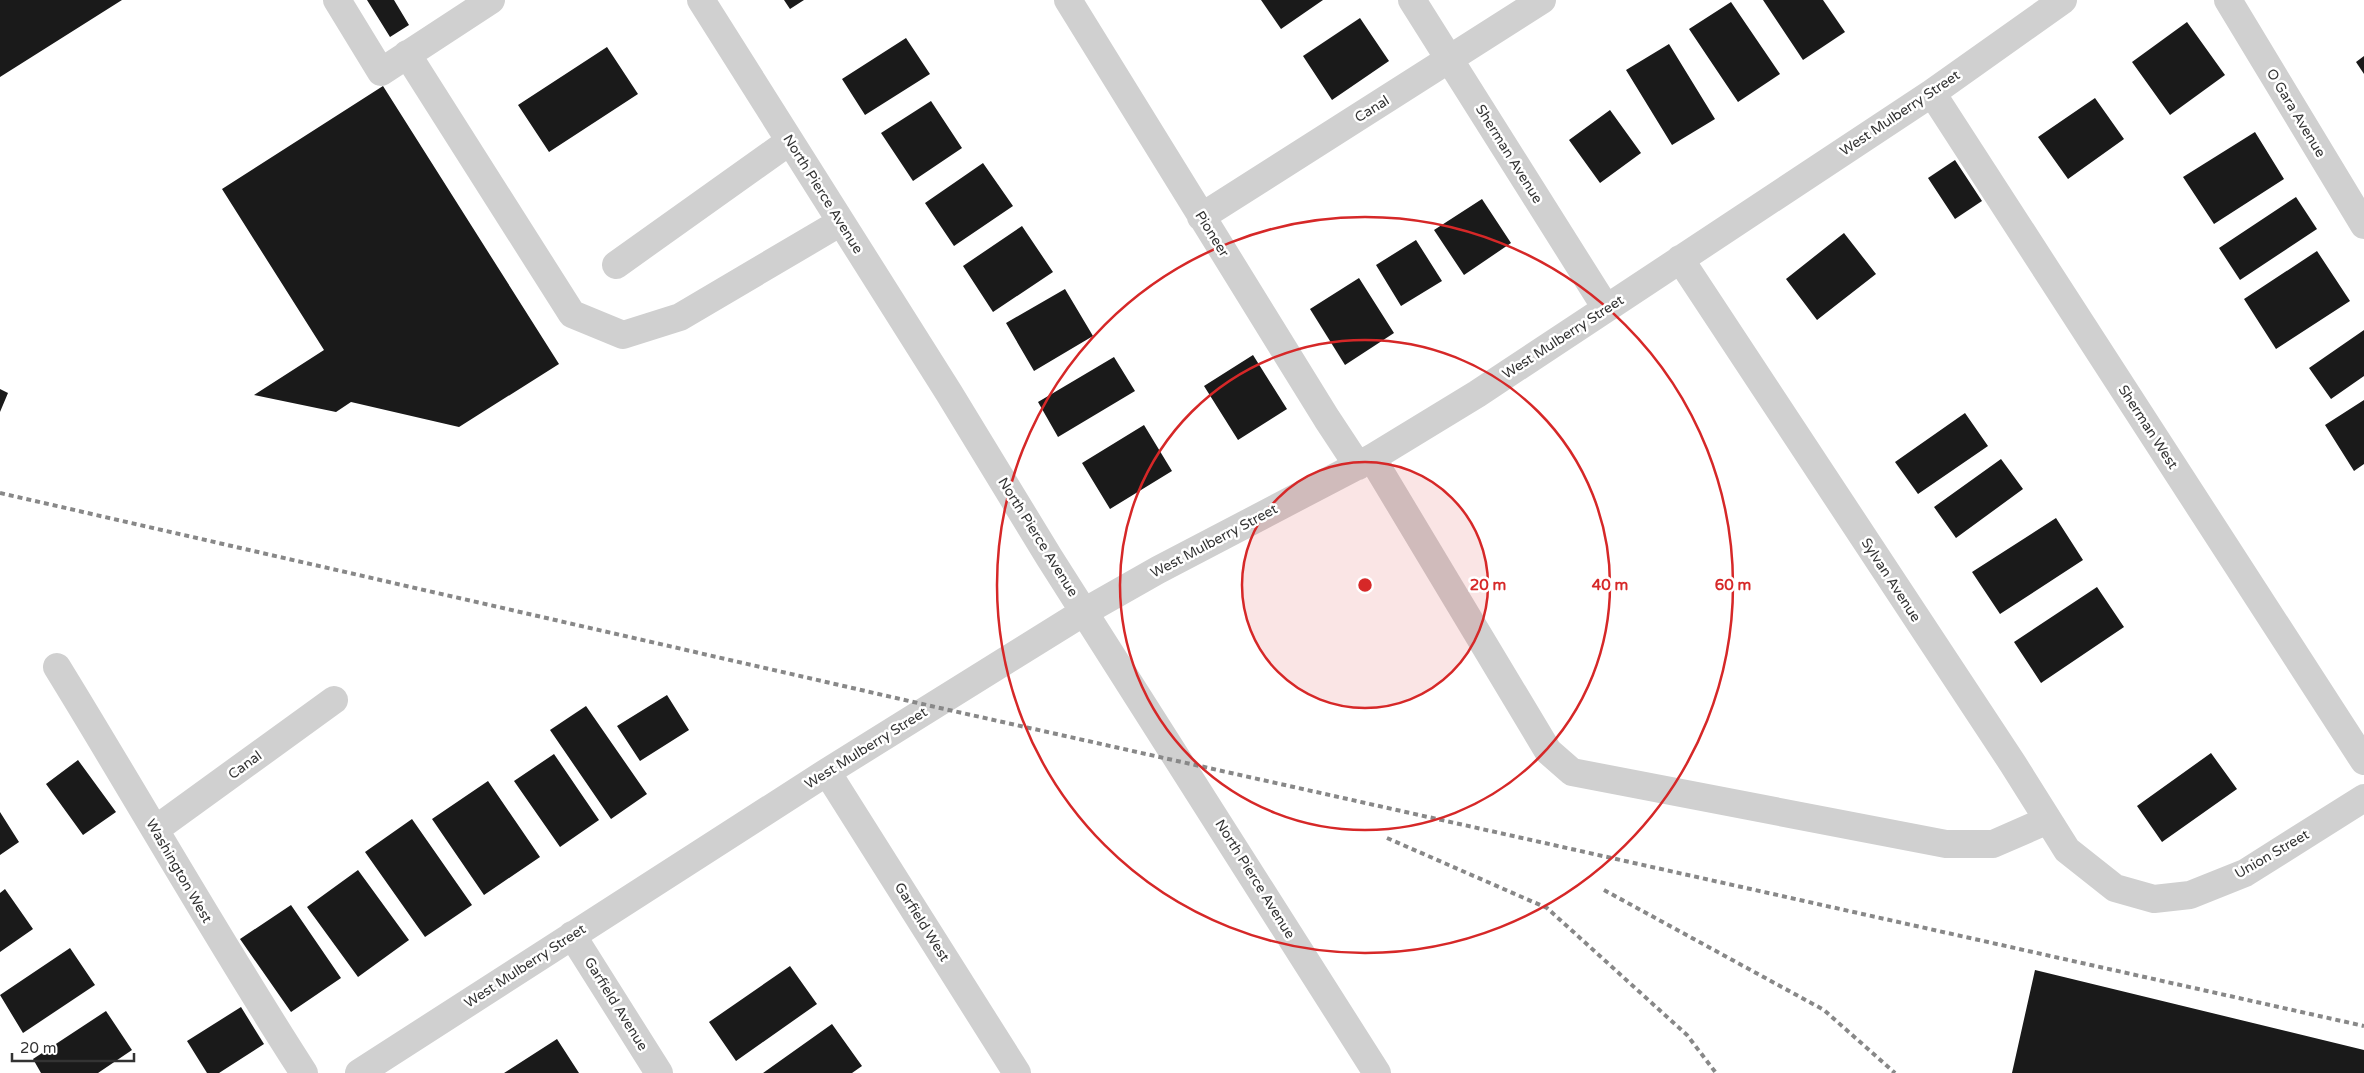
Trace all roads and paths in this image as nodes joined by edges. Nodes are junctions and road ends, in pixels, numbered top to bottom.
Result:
1 (337, 0) edge
2 (491, 0) edge
3 (701, 0) edge
4 (1068, 0) edge
5 (1412, 0) edge
6 (1542, 0) edge
7 (2228, 0) edge
8 (2058, 1) edge
9 (407, 54) junction
10 (1450, 60) junction
11 (1932, 92) junction
12 (790, 141) junction
13 (1201, 216) junction
14 (841, 222) junction
15 (2364, 225) edge
16 (1680, 259) junction
17 (616, 265) dead end
18 (1606, 308) junction
19 (1365, 462) junction
20 (1084, 612) junction
21 (57, 667) dead end
22 (334, 700) dead end
23 (2364, 761) edge
24 (827, 772) junction
25 (2364, 798) edge
26 (2048, 820) junction
27 (156, 829) junction
28 (2115, 888) joint
29 (572, 935) junction
30 (304, 1073) edge
31 (359, 1073) edge
32 (660, 1073) edge
33 (1017, 1073) edge
34 (1377, 1073) edge

1 - 9 street
2 - 9 street
3 - 12 street, North Pierce Avenue
4 - 13 street, Pioneer
5 - 10 street, Sherman Avenue
6 - 10 street, Canal
7 - 15 street, O Gara Avenue
8 - 11 street, West Mulberry Street
9 - 14 street
10 - 13 street, Canal
10 - 18 street, Sherman Avenue
11 - 16 street, West Mulberry Street
11 - 23 street, Sherman West
12 - 14 street, North Pierce Avenue
12 - 17 street
13 - 19 street, Pioneer
14 - 20 street, North Pierce Avenue
16 - 18 street, West Mulberry Street
16 - 26 street, Sylvan Avenue
18 - 19 street, West Mulberry Street
19 - 20 street, West Mulberry Street
19 - 26 street, Pioneer
20 - 24 street, West Mulberry Street
20 - 34 street, North Pierce Avenue
21 - 27 street, Washington West
22 - 27 street, Canal
24 - 29 street, West Mulberry Street
24 - 33 street, Garfield West
25 - 28 street, Union Street
26 - 28 street, Sylvan Avenue
27 - 30 street, Washington West
29 - 31 street, West Mulberry Street
29 - 32 street, Garfield Avenue

